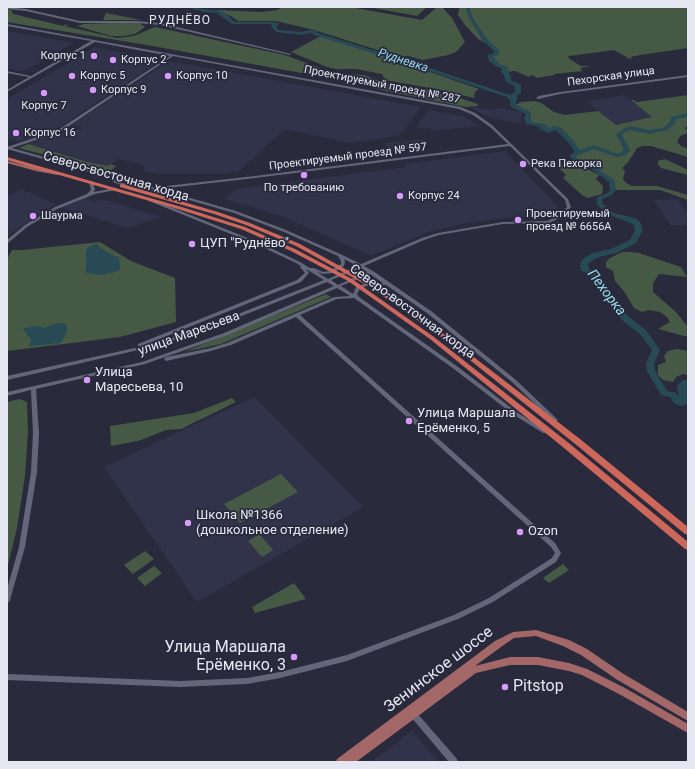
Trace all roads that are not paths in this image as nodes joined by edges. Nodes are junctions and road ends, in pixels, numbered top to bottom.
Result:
1 (7, 8) edge
2 (7, 25) edge
3 (94, 41) junction
4 (290, 54) dead end
5 (174, 55) junction
6 (7, 72) edge
7 (688, 76) edge
8 (32, 77) junction
9 (7, 91) edge
10 (538, 98) dead end
11 (510, 144) junction
12 (7, 150) edge
13 (7, 158) edge
14 (7, 162) edge
15 (77, 168) junction
16 (67, 175) junction
17 (91, 182) junction
18 (189, 185) junction
19 (152, 188) junction
20 (116, 189) junction
21 (130, 193) junction
22 (152, 194) junction
23 (88, 195) junction
24 (183, 197) junction
25 (7, 242) edge
26 (339, 254) junction
27 (297, 262) junction
28 (361, 266) junction
29 (371, 272) junction
30 (326, 281) junction
31 (337, 287) junction
32 (369, 288) junction
33 (395, 288) junction
34 (357, 298) junction
35 (297, 315) junction
36 (122, 352) junction
37 (143, 363) junction
38 (7, 378) edge
39 (33, 388) junction
40 (7, 394) edge
41 (577, 441) junction
42 (567, 446) junction
43 (688, 532) edge
44 (688, 546) edge
45 (7, 600) edge
46 (7, 677) edge
47 (414, 715) junction
48 (688, 717) edge
49 (688, 729) edge
50 (340, 762) edge
51 (349, 762) edge
52 (454, 762) edge

1 - 4 street
2 - 3 street, Проектируемый проезд № 287
3 - 5 street, Проектируемый проезд № 287
3 - 8 street
5 - 11 street, Проектируемый проезд № 287
5 - 12 street
6 - 8 street
7 - 10 street, Пехорская улица
8 - 9 street
11 - 18 street, Проектируемый проезд № 597
11 - 28 street, Проектируемый проезд № 287
12 - 15 street
12 - 22 highway, Северо-восточная хорда
13 - 16 highway, Северо-восточная хорда
14 - 16 main road
15 - 19 street
15 - 22 street
16 - 17 highway, Северо-восточная хорда
17 - 20 highway, Северо-восточная хорда
17 - 23 street
18 - 19 street, Проектируемый проезд № 597
18 - 24 street
19 - 24 street
20 - 21 highway, Северо-восточная хорда
20 - 23 street
21 - 27 street
21 - 32 highway, Северо-восточная хорда
22 - 32 highway, Северо-восточная хорда
23 - 25 street
24 - 26 street
26 - 27 street
26 - 28 street
27 - 30 street
27 - 36 street
28 - 29 street
28 - 30 street, улица Маресьева
29 - 31 street, улица Маресьева
29 - 33 street
30 - 31 street
30 - 36 street, улица Маресьева
31 - 34 street
31 - 37 street, улица Маресьева
32 - 41 highway, Северо-восточная хорда
32 - 42 highway, Северо-восточная хорда
33 - 34 street
33 - 41 street
34 - 35 street
34 - 42 street
35 - 37 street
35 - 46 street
36 - 38 street, улица Маресьева
37 - 39 street, улица Маресьева
39 - 40 street, улица Маресьева
39 - 45 street
41 - 43 highway, Северо-восточная хорда
42 - 44 highway, Северо-восточная хорда
47 - 49 main road, Зенинское шоссе
47 - 51 main road, Зенинское шоссе
47 - 52 street
48 - 50 main road, Зенинское шоссе

